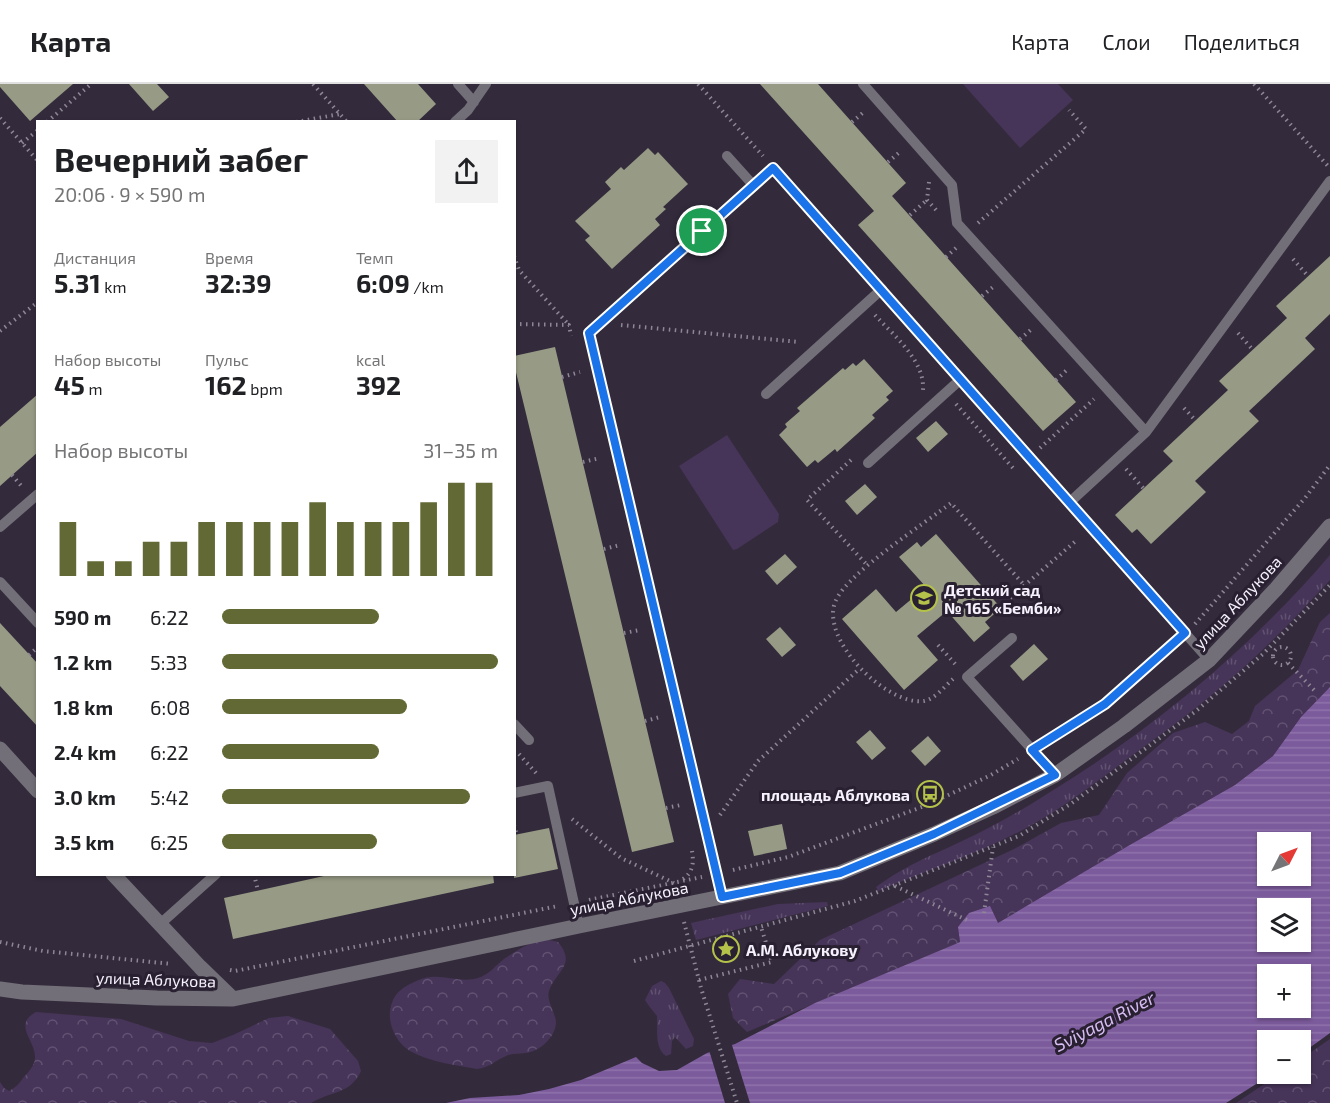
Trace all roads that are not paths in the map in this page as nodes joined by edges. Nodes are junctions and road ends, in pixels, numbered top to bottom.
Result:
1 (458, 84) edge
2 (486, 84) edge
3 (863, 84) edge
4 (474, 102) junction
5 (457, 120) edge
6 (727, 156) dead end
7 (1330, 181) edge
8 (754, 186) junction
9 (882, 289) junction
10 (961, 379) junction
11 (766, 394) dead end
12 (1146, 432) junction
13 (868, 463) dead end
14 (36, 496) edge
15 (1070, 502) junction
16 (1330, 526) edge
17 (0, 527) edge
18 (0, 582) edge
19 (36, 621) edge
20 (1012, 638) dead end
21 (1209, 660) junction
22 (516, 726) edge
23 (529, 740) dead end
24 (0, 749) edge
25 (1055, 775) junction
26 (36, 789) edge
27 (516, 793) edge
28 (115, 876) edge
29 (214, 876) edge
30 (722, 897) junction
31 (159, 925) junction
32 (579, 926) junction
33 (0, 989) edge
34 (233, 999) junction

1 - 4 lane
2 - 4 lane
3 - 12 lane
4 - 5 lane
6 - 8 lane
7 - 12 lane
8 - 9 lane
8 - 30 lane
9 - 10 lane
9 - 11 lane
10 - 13 lane
10 - 15 lane
12 - 15 lane
14 - 17 lane
15 - 21 lane
16 - 21 street, улица Аблукова
18 - 19 lane
20 - 25 lane
21 - 25 street, улица Аблукова
22 - 23 lane
24 - 26 street
25 - 30 street, улица Аблукова
27 - 32 lane
28 - 31 street
29 - 31 lane
30 - 32 street, улица Аблукова
31 - 34 street
32 - 34 street, улица Аблукова
33 - 34 street, улица Аблукова

